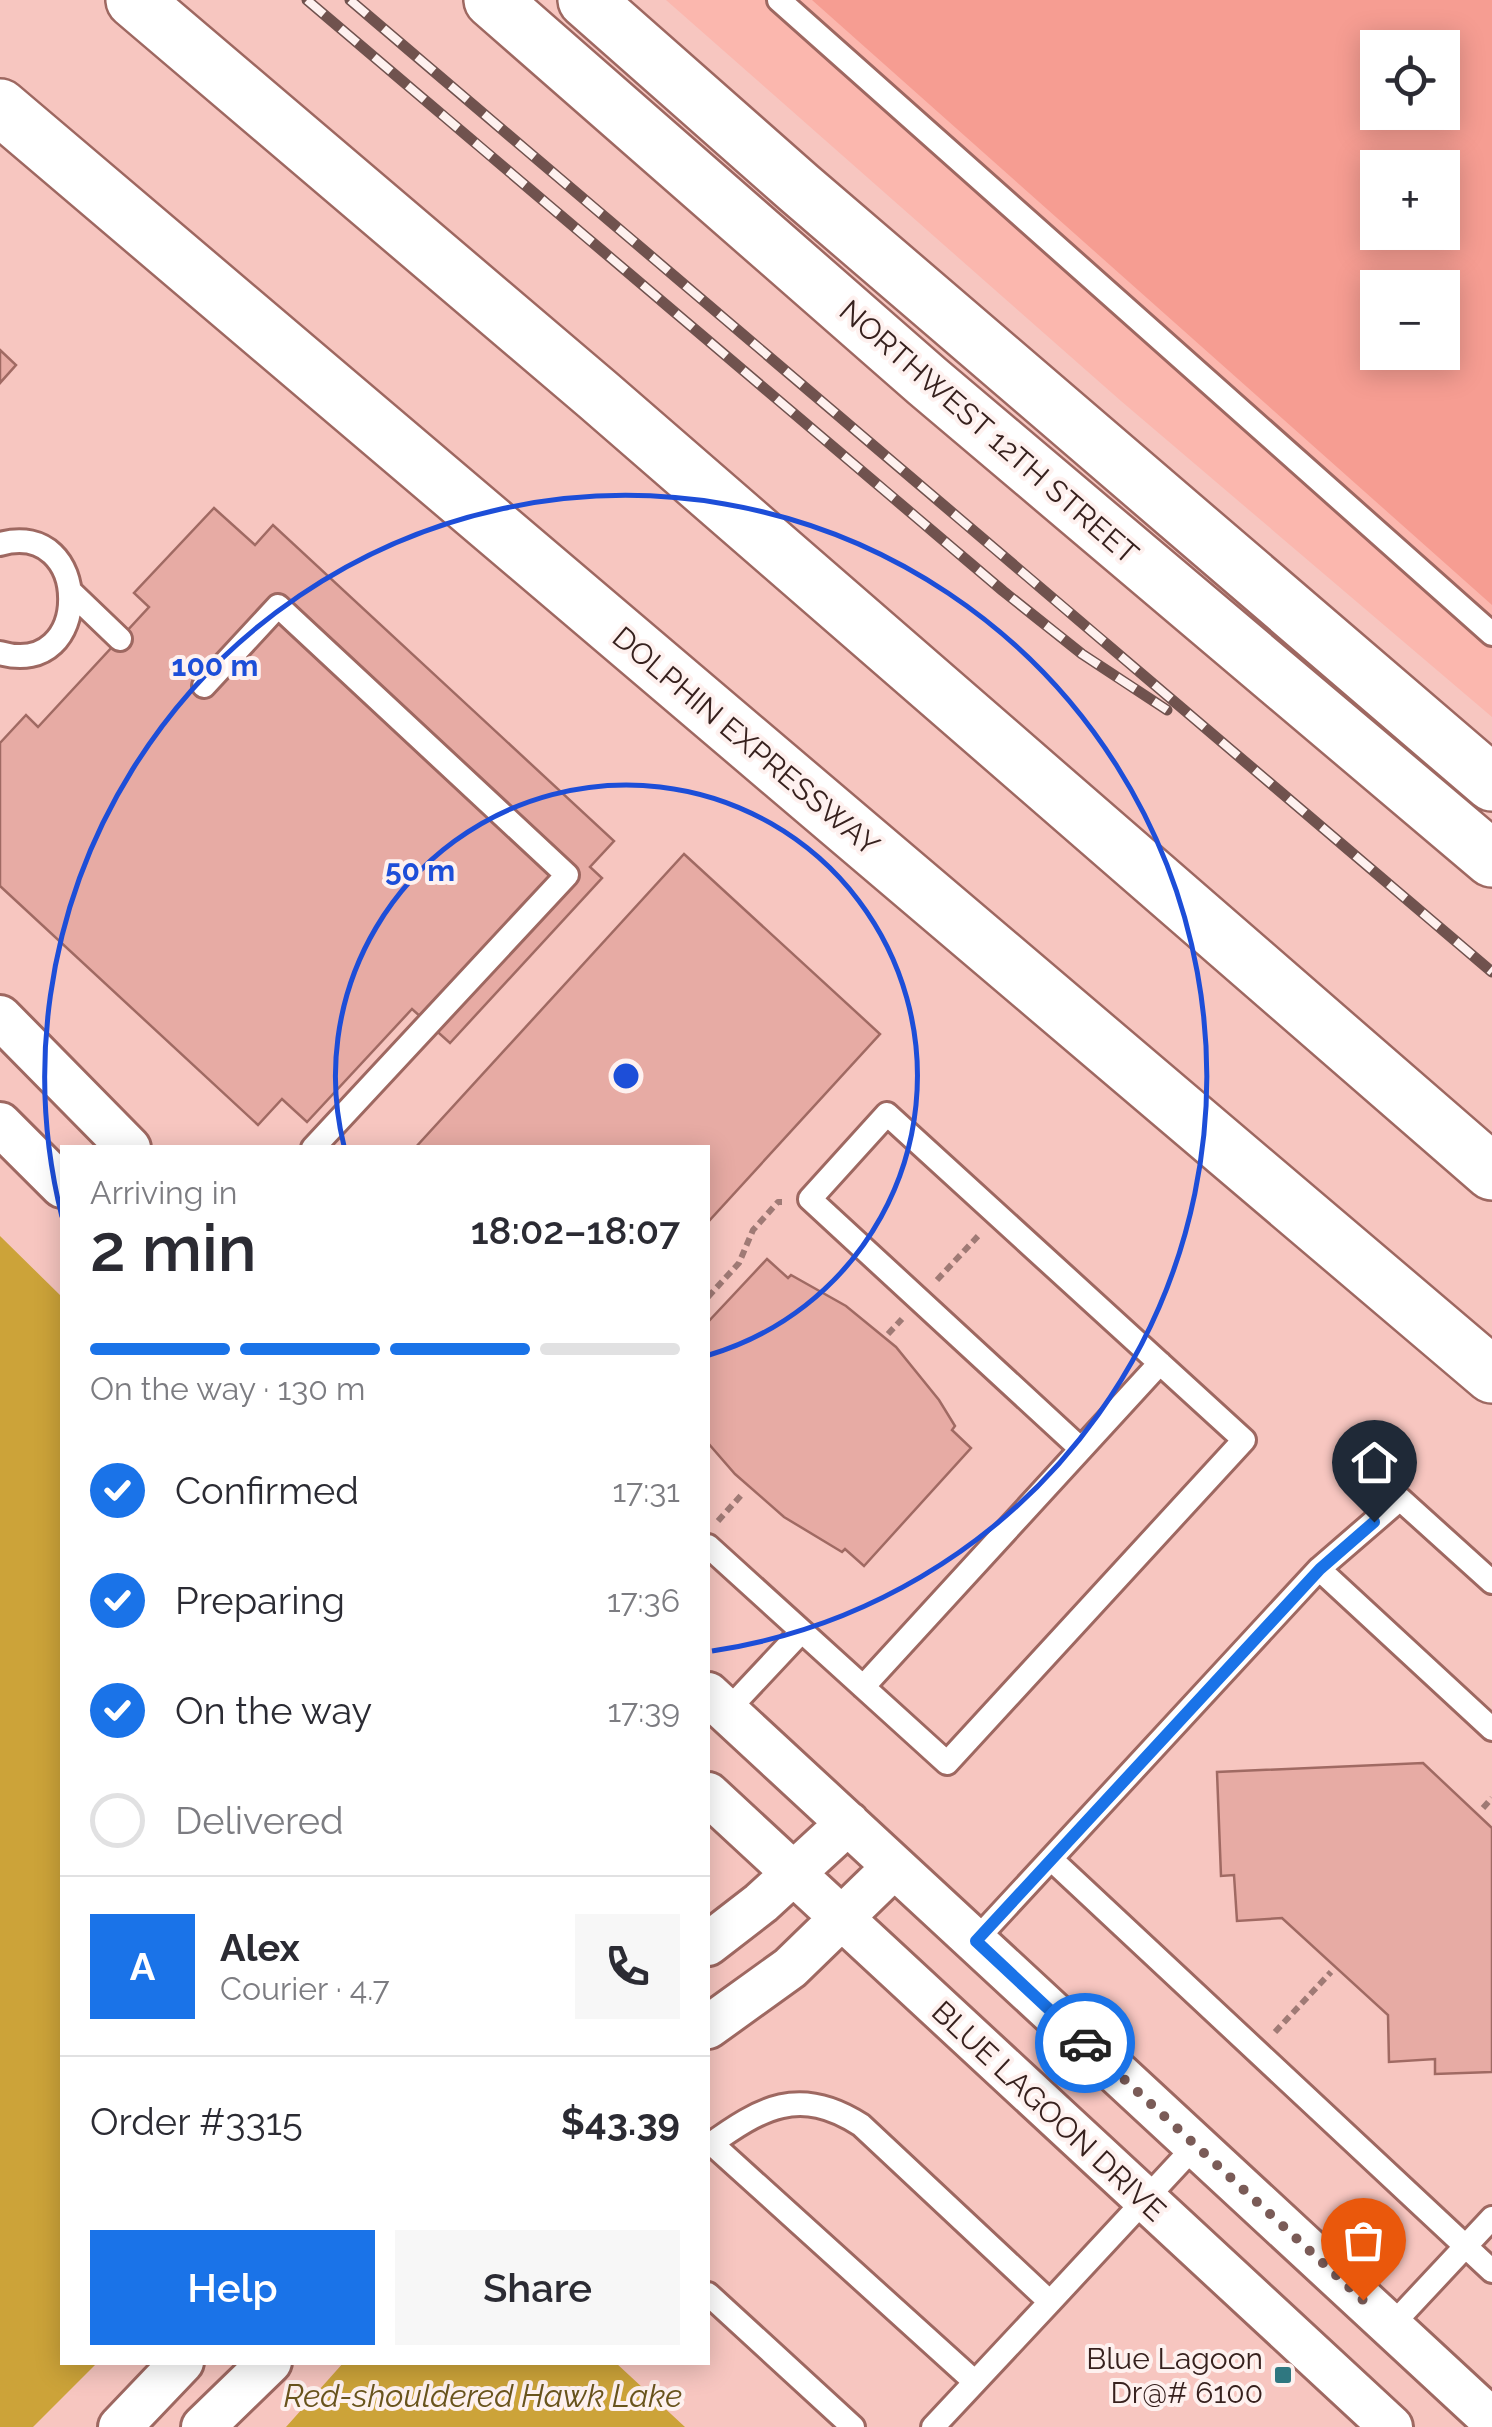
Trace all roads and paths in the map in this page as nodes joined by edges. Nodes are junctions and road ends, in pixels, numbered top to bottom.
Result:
1 (134, 0) edge
2 (492, 0) edge
3 (586, 0) edge
4 (779, 0) edge
5 (0, 106) edge
6 (0, 544) edge
7 (72, 593) junction
8 (1492, 634) edge
9 (120, 638) dead end
10 (0, 653) edge
11 (204, 686) dead end
12 (1492, 783) edge
13 (1492, 859) edge
14 (0, 1017) edge
15 (0, 1124) edge
16 (127, 1145) edge
17 (316, 1145) edge
18 (1492, 1172) edge
19 (60, 1184) edge
20 (810, 1199) junction
21 (710, 1295) edge
22 (1160, 1364) junction
23 (1492, 1375) edge
24 (1081, 1449) junction
25 (744, 1492) dead end
26 (710, 1531) edge
27 (710, 1548) edge
28 (1320, 1569) junction
29 (1492, 1582) edge
30 (802, 1632) junction
31 (863, 1687) junction
32 (717, 1703) edge
33 (1492, 1729) edge
34 (710, 1796) edge
35 (1492, 1798) edge
36 (1483, 1808) dead end
37 (848, 1823) junction
38 (1050, 1859) junction
39 (894, 1867) junction
40 (794, 1875) junction
41 (841, 1919) junction
42 (976, 1941) junction
43 (710, 1942) edge
44 (1331, 1972) dead end
45 (710, 2026) edge
46 (1257, 2052) junction
47 (710, 2144) edge
48 (710, 2146) edge
49 (1195, 2146) junction
50 (1145, 2200) junction
51 (1492, 2218) edge
52 (1466, 2246) junction
53 (1492, 2271) edge
54 (710, 2296) edge
55 (1050, 2302) junction
56 (1391, 2326) junction
57 (179, 2365) edge
58 (267, 2365) edge
59 (975, 2382) junction
60 (1492, 2420) edge
61 (120, 2427) edge
62 (204, 2427) edge
63 (854, 2427) edge
64 (933, 2427) edge
65 (1391, 2427) edge

1 - 18 main road
2 - 13 main road, NORTHWEST 12TH STREET
3 - 12 main road, NORTHWEST 12TH STREET
4 - 8 lane
5 - 23 main road, DOLPHIN EXPRESSWAY
6 - 7 lane
7 - 9 lane
7 - 10 lane
11 - 17 lane
14 - 16 street
15 - 19 street
20 - 21 path
20 - 22 lane
20 - 24 lane
22 - 24 lane
22 - 31 lane
24 - 31 lane
25 - 26 path
27 - 30 lane
28 - 29 lane
28 - 33 lane
28 - 38 lane
30 - 31 lane
30 - 32 lane
32 - 37 street
34 - 40 street, BLUE LAGOON DRIVE
35 - 36 path
37 - 39 street
37 - 40 street
38 - 42 lane
38 - 46 lane
39 - 41 street
39 - 42 street
40 - 41 street, BLUE LAGOON DRIVE
40 - 43 street
41 - 45 street
41 - 50 street, BLUE LAGOON DRIVE
42 - 49 street
44 - 46 path
46 - 52 lane
47 - 55 lane
48 - 59 lane
49 - 50 lane
49 - 56 street
50 - 55 lane
50 - 65 street, BLUE LAGOON DRIVE
51 - 52 lane
52 - 53 lane
52 - 56 lane
54 - 63 lane
55 - 59 lane
56 - 60 street
57 - 61 street
58 - 62 street
59 - 64 lane

